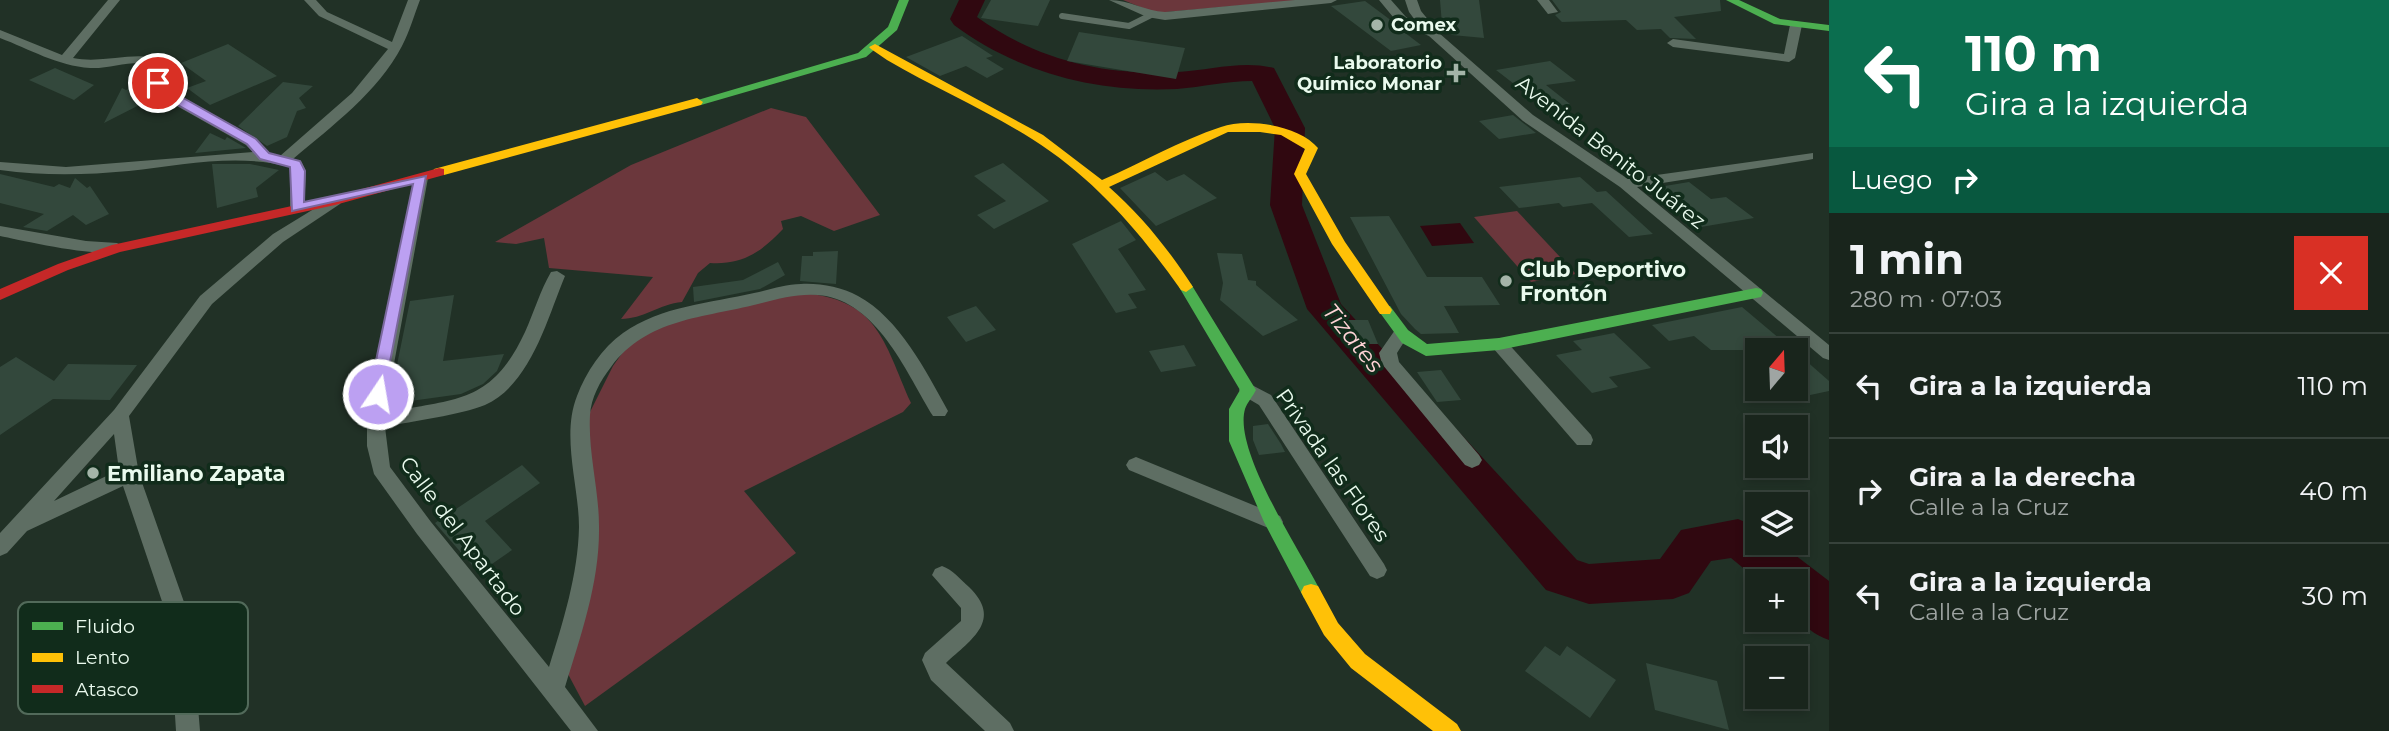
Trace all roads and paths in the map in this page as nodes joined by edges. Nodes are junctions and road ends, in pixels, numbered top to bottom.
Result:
1 (114, 0) edge
2 (310, 0) edge
3 (414, 0) edge
4 (904, 0) edge
5 (1115, 0) edge
6 (1331, 0) edge
7 (1385, 0) edge
8 (1410, 0) edge
9 (1544, 0) edge
10 (1731, 0) edge
11 (1749, 0) edge
12 (1552, 12) dead end
13 (1151, 15) junction
14 (1062, 16) dead end
15 (1829, 20) edge
16 (1796, 25) junction
17 (1829, 28) edge
18 (0, 34) edge
19 (1436, 36) junction
20 (1673, 43) dead end
21 (875, 47) junction
22 (396, 48) junction
23 (65, 59) junction
24 (265, 156) junction
25 (1808, 156) dead end
26 (283, 160) junction
27 (0, 166) edge
28 (421, 178) junction
29 (1625, 184) junction
30 (1100, 186) junction
31 (335, 201) junction
32 (297, 208) junction
33 (0, 231) edge
34 (117, 248) junction
35 (557, 276) dead end
36 (1756, 293) junction
37 (0, 295) edge
38 (1401, 334) junction
39 (1499, 344) junction
40 (1829, 354) edge
41 (1248, 390) junction
42 (939, 411) dead end
43 (120, 415) junction
44 (374, 422) junction
45 (1584, 440) dead end
46 (1472, 460) dead end
47 (1136, 466) dead end
48 (129, 474) junction
49 (1273, 522) junction
50 (22, 526) junction
51 (0, 547) edge
52 (1377, 570) dead end
53 (942, 575) dead end
54 (173, 602) edge
55 (553, 691) junction
56 (586, 731) edge
57 (1003, 731) edge
58 (1450, 731) edge

1 - 23 street
2 - 22 street
3 - 22 street
4 - 21 street
5 - 13 street
6 - 13 street
7 - 19 street
8 - 19 street, Avenida Benito Juárez
9 - 12 street
10 - 16 street
11 - 15 street
13 - 14 lane
16 - 17 street
16 - 20 street
18 - 23 street
19 - 29 street, Avenida Benito Juárez
21 - 28 street
21 - 30 street
22 - 26 street
23 - 24 street
24 - 26 street
24 - 27 street
25 - 29 street
26 - 32 street
28 - 31 street
28 - 44 street, Calle del Apartado
29 - 36 street, Avenida Benito Juárez
30 - 38 street
30 - 41 street
31 - 32 street
31 - 43 street
32 - 34 street
33 - 34 street
34 - 37 street
35 - 44 street
36 - 39 street
36 - 40 street, Avenida Benito Juárez
38 - 39 street
38 - 46 street
39 - 45 street
41 - 49 street
41 - 52 street, Privada las Flores
42 - 55 street
43 - 48 street
43 - 50 street
44 - 55 street, Calle del Apartado
47 - 49 street
48 - 50 street
48 - 54 street
49 - 58 street
50 - 51 street
53 - 57 street
55 - 56 street, Calle del Apartado

